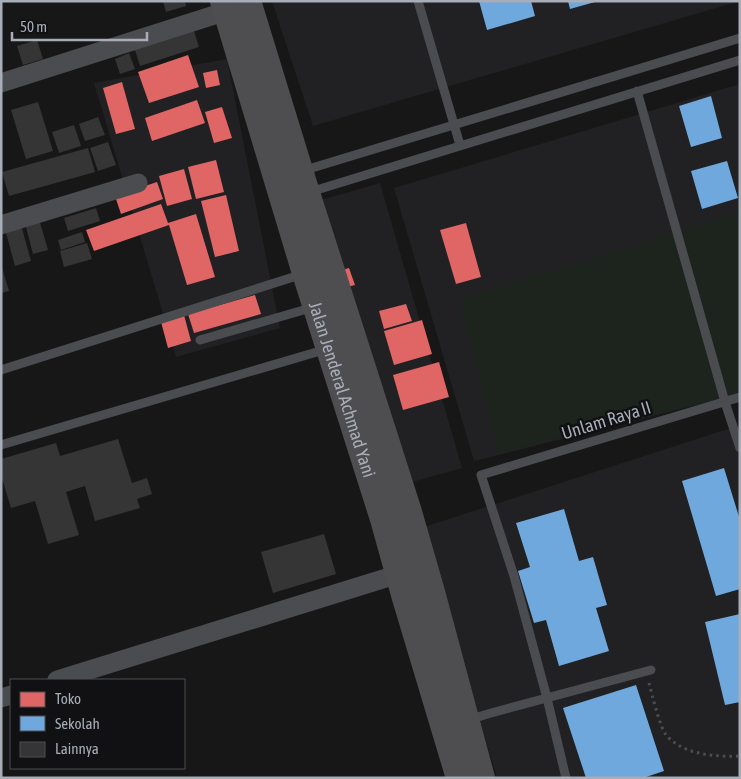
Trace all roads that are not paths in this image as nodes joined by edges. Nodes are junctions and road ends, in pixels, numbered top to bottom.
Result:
1 (418, 1) edge
2 (233, 4) edge
3 (740, 38) edge
4 (740, 60) edge
5 (1, 83) edge
6 (637, 91) junction
7 (454, 125) junction
8 (460, 145) junction
9 (138, 183) dead end
10 (303, 183) junction
11 (1, 224) edge
12 (306, 273) junction
13 (316, 307) junction
14 (200, 340) dead end
15 (330, 348) junction
16 (1, 370) edge
17 (740, 397) edge
18 (725, 402) junction
19 (1, 445) edge
20 (740, 448) edge
21 (396, 516) junction
22 (412, 588) junction
23 (648, 671) road end
24 (61, 679) edge
25 (547, 698) junction
26 (465, 722) junction
27 (460, 778) edge
28 (481, 778) edge
29 (566, 778) edge

1 - 7 lane
2 - 5 street
2 - 10 highway, Jalan Jenderal Achmad Yani
2 - 12 highway, Jalan Jenderal Achmad Yani
3 - 7 lane
4 - 6 lane
6 - 8 lane
6 - 18 lane
7 - 8 lane
7 - 10 lane
8 - 10 lane
9 - 11 street
10 - 21 highway, Jalan Jenderal Achmad Yani
12 - 13 highway, Jalan Jenderal Achmad Yani
12 - 16 lane
13 - 14 lane
13 - 15 highway, Jalan Jenderal Achmad Yani
15 - 19 lane
15 - 21 highway, Jalan Jenderal Achmad Yani
17 - 18 lane, Unlam Raya II
18 - 20 lane
18 - 25 lane, Unlam Raya II
21 - 22 highway, Jalan Jenderal Achmad Yani
21 - 22 highway, Jalan Jenderal Achmad Yani
22 - 24 street
22 - 26 highway, Jalan Jenderal Achmad Yani
22 - 27 highway, Jalan Jenderal Achmad Yani
23 - 25 lane
25 - 26 lane
25 - 29 lane
26 - 28 highway, Jalan Jenderal Achmad Yani

